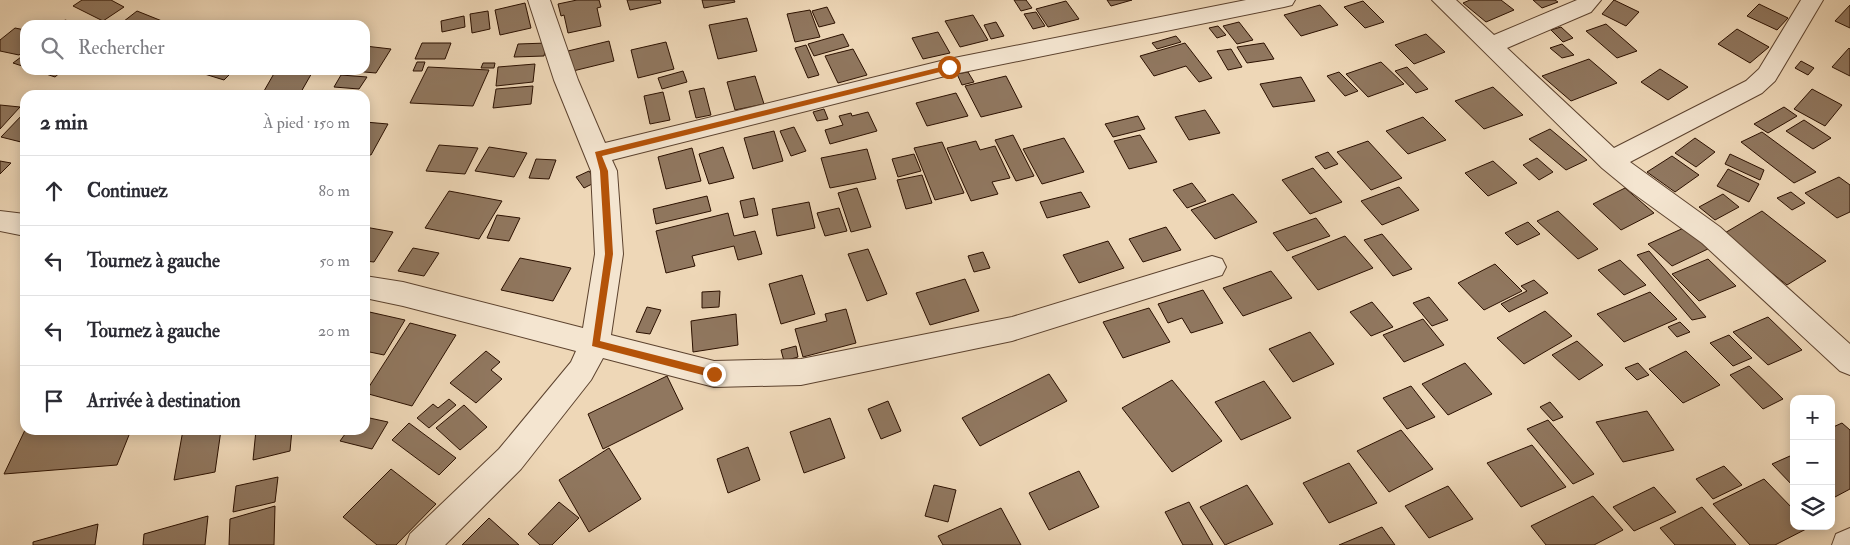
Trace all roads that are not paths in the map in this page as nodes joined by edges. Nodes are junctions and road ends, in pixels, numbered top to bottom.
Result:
1 (539, 0) edge
2 (1284, 0) edge
3 (1443, 0) edge
4 (1590, 0) edge
5 (1812, 0) edge
6 (1490, 46) junction
7 (598, 154) junction
8 (1612, 161) junction
9 (0, 221) edge
10 (20, 224) edge
11 (1212, 267) dead end
12 (370, 288) edge
13 (595, 344) junction
14 (1850, 362) edge
15 (422, 545) edge

1 - 7 street
2 - 7 street
3 - 6 street
4 - 6 street
5 - 8 street
6 - 8 street
7 - 13 street
8 - 14 street
9 - 10 street
11 - 13 street
12 - 13 street
13 - 15 street

